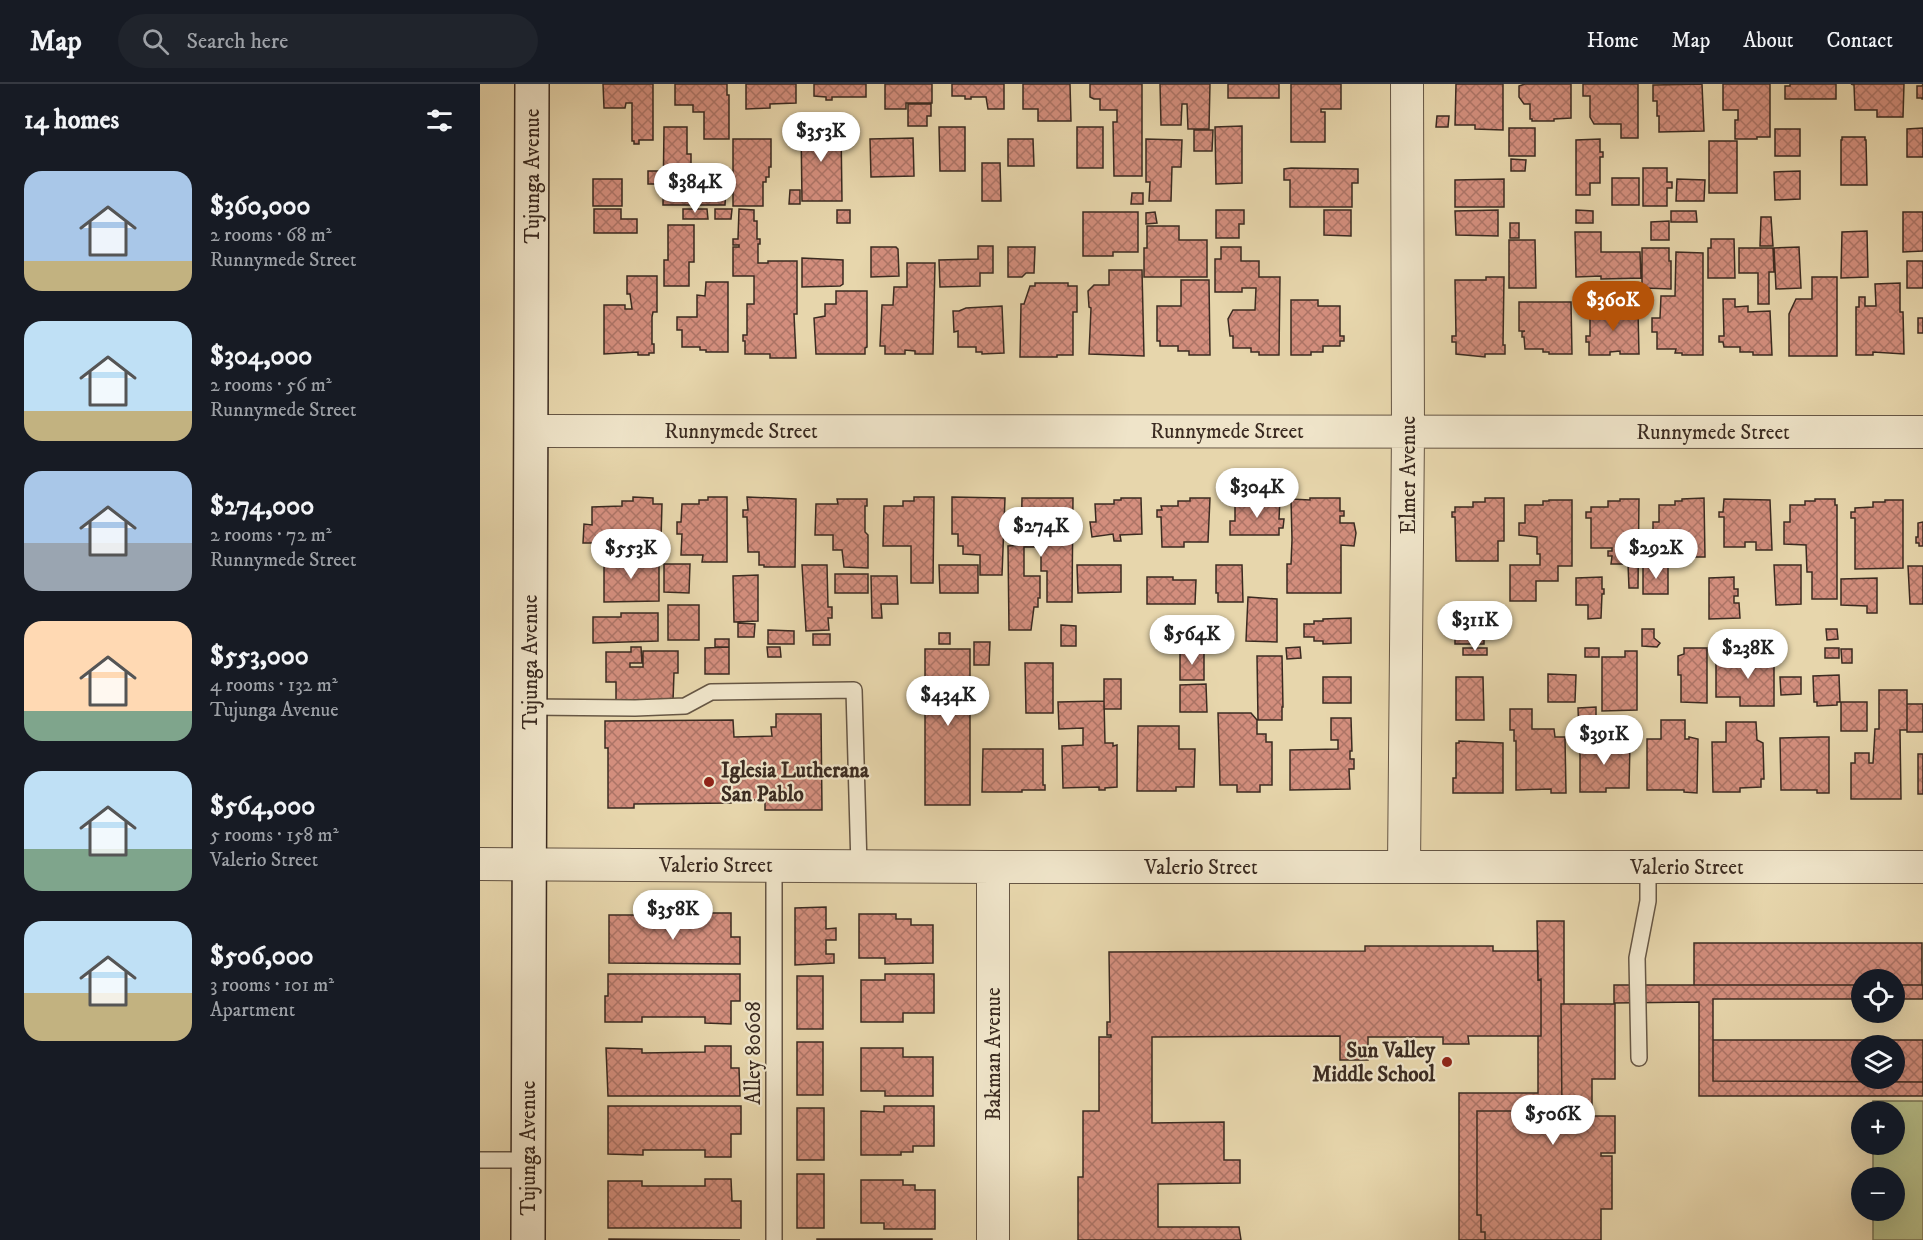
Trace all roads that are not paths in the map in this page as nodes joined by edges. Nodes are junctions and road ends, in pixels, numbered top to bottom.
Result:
1 (532, 84) edge
2 (1407, 84) edge
3 (532, 430) junction
4 (1408, 432) junction
5 (1923, 432) edge
6 (530, 707) junction
7 (480, 864) edge
8 (528, 864) junction
9 (774, 865) junction
10 (859, 866) junction
11 (993, 867) junction
12 (1404, 867) junction
13 (1648, 867) junction
14 (1923, 867) edge
15 (1639, 1058) dead end
16 (480, 1160) edge
17 (528, 1160) junction
18 (528, 1240) edge
19 (774, 1240) edge
20 (993, 1240) edge

1 - 3 street, Tujunga Avenue
2 - 4 street, Elmer Avenue
3 - 4 street, Runnymede Street
3 - 6 street, Tujunga Avenue
4 - 5 street, Runnymede Street
4 - 12 street, Elmer Avenue
6 - 8 street, Tujunga Avenue
6 - 10 lane
7 - 8 street, Valerio Street
8 - 9 street, Valerio Street
8 - 17 street, Tujunga Avenue
9 - 10 street, Valerio Street
9 - 19 lane, Alley 80608
10 - 11 street, Valerio Street
11 - 12 street, Valerio Street
11 - 20 street, Bakman Avenue
12 - 13 street, Valerio Street
13 - 14 street, Valerio Street
13 - 15 lane
16 - 17 lane
17 - 18 street, Tujunga Avenue

